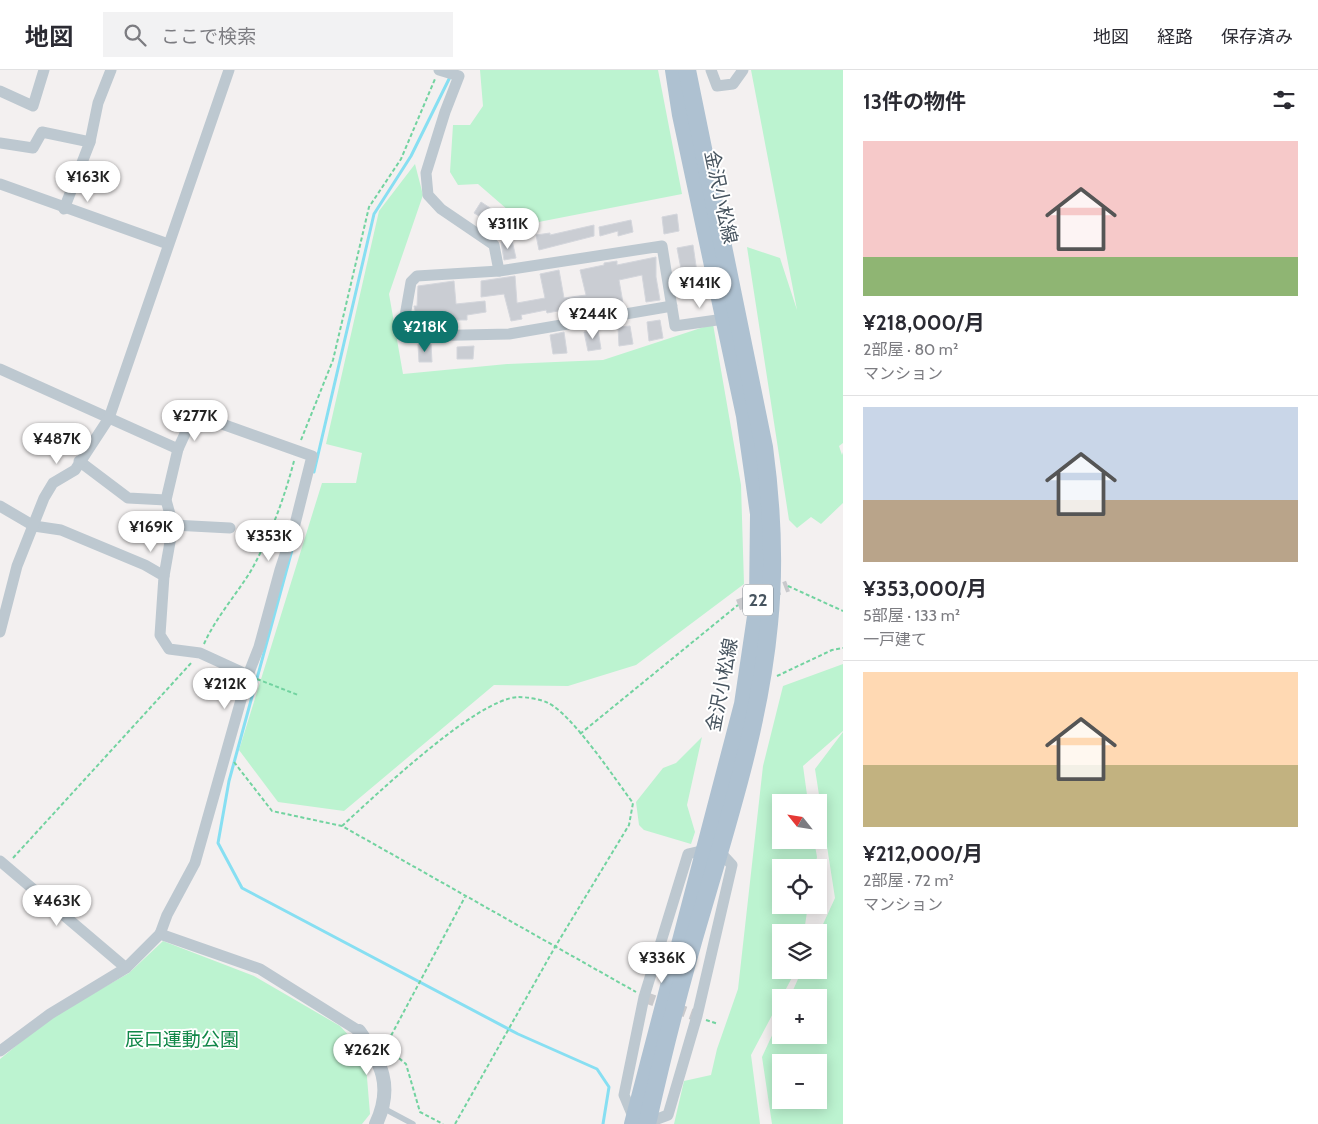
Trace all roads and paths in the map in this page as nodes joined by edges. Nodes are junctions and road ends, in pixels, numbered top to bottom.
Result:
1 (44, 70) edge
2 (110, 70) edge
3 (229, 70) edge
4 (674, 70) edge
5 (687, 70) edge
6 (711, 70) edge
7 (744, 70) edge
8 (449, 72) edge
9 (0, 91) edge
10 (90, 142) junction
11 (0, 144) edge
12 (0, 184) edge
13 (64, 209) junction
14 (168, 244) junction
15 (498, 271) junction
16 (672, 306) junction
17 (724, 319) junction
18 (0, 369) edge
19 (108, 418) junction
20 (178, 448) junction
21 (297, 450) junction
22 (79, 461) junction
23 (166, 500) junction
24 (0, 506) edge
25 (173, 524) junction
26 (34, 526) junction
27 (230, 528) dead end
28 (164, 576) junction
29 (788, 586) dead end
30 (738, 605) tunnel mouth
31 (843, 611) edge
32 (0, 632) edge
33 (843, 648) edge
34 (200, 653) junction
35 (248, 675) junction
36 (771, 679) dead end
37 (298, 695) dead end
38 (580, 734) junction
39 (227, 753) junction
40 (342, 826) junction
41 (712, 851) junction
42 (3, 864) edge
43 (465, 897) junction
44 (160, 934) junction
45 (555, 947) junction
46 (126, 968) junction
47 (644, 997) junction
48 (359, 1030) joint
49 (378, 1043) dead end
50 (385, 1047) junction
51 (0, 1051) edge
52 (383, 1108) junction
53 (640, 1123) edge
54 (376, 1124) edge
55 (413, 1124) edge
56 (444, 1124) edge
57 (455, 1124) edge

1 - 9 street
2 - 10 street
3 - 14 street
4 - 17 main road, 金沢小松線 / 22
5 - 41 main road, 金沢小松線 / 22
6 - 7 street
8 - 15 street
8 - 21 path
10 - 11 street
10 - 13 street
12 - 13 street
13 - 14 street
14 - 19 street
15 - 16 street
15 - 16 street
16 - 17 street
17 - 41 main road, 金沢小松線 / 22
18 - 19 street
19 - 20 street
19 - 22 street
20 - 21 street
20 - 23 street
21 - 34 path
21 - 35 street
22 - 23 street
22 - 26 street
23 - 25 street
24 - 26 street
25 - 27 street
25 - 28 street
26 - 28 street
26 - 32 street
28 - 34 street
29 - 31 path
30 - 38 path
33 - 36 path
34 - 35 street
34 - 42 path
35 - 37 path
35 - 39 street
38 - 40 path
38 - 45 path
39 - 40 path
39 - 44 street
40 - 43 path
41 - 47 street
41 - 53 main road, 金沢小松線 / 22
42 - 46 street
43 - 45 path
43 - 50 path
44 - 46 street
44 - 48 street
45 - 47 path
45 - 57 path
46 - 51 street
47 - 53 street
48 - 52 street
49 - 50 path
50 - 56 path
52 - 54 street
52 - 55 lane

